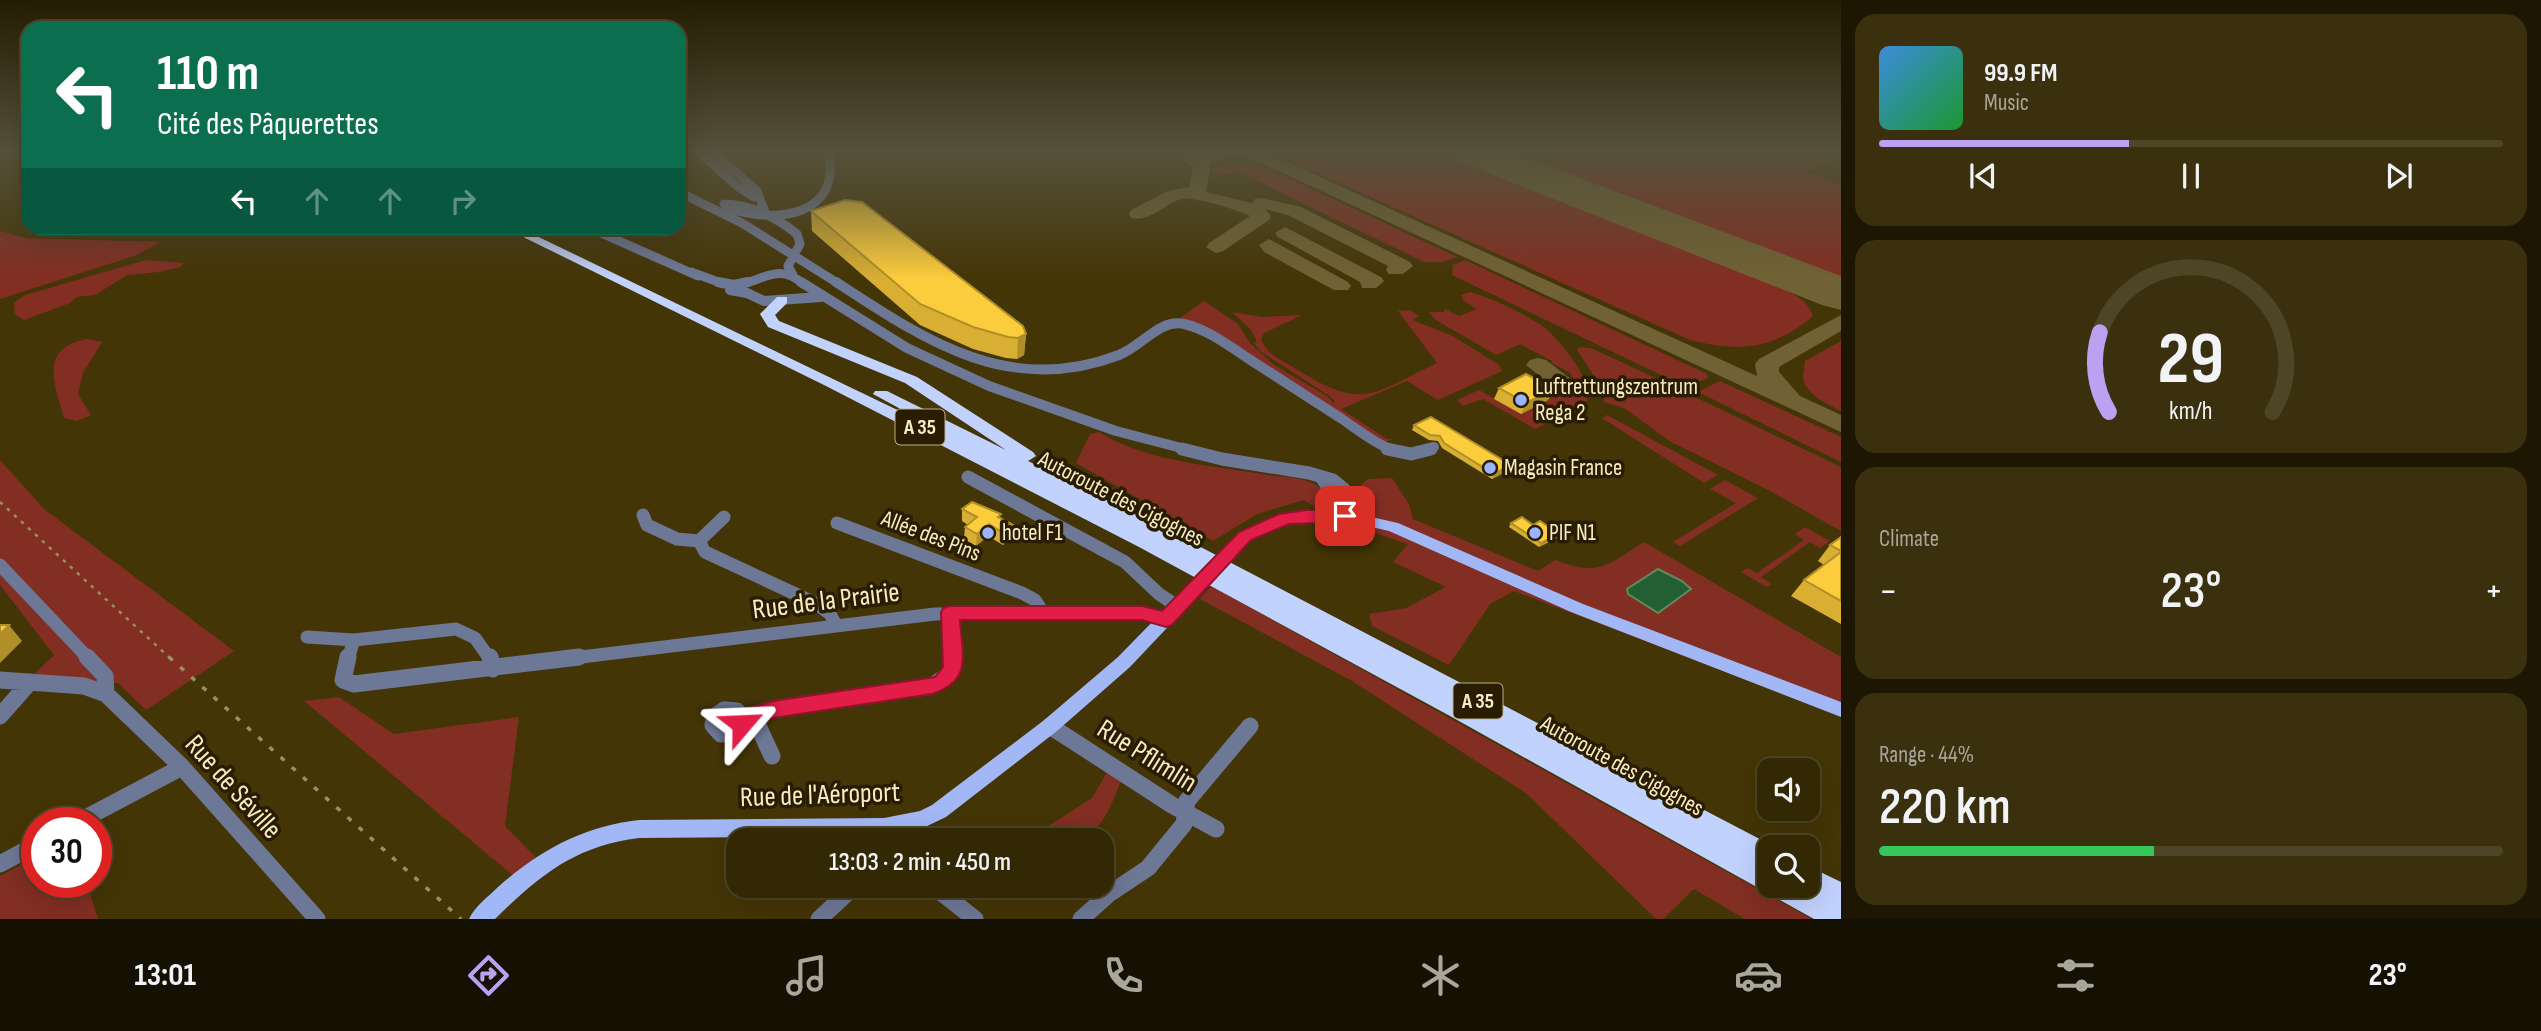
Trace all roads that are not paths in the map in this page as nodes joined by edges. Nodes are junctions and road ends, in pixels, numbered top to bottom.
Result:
1 (697, 194) edge
2 (750, 194) edge
3 (825, 194) edge
4 (686, 195) edge
5 (769, 215) junction
6 (525, 235) edge
7 (548, 235) edge
8 (606, 235) edge
9 (618, 235) edge
10 (653, 255) junction
11 (793, 275) junction
12 (804, 286) junction
13 (748, 288) junction
14 (824, 297) junction
15 (787, 299) junction
16 (1066, 369) joint
17 (1045, 371) joint
18 (1434, 447) dead end
19 (968, 477) dead end
20 (1094, 500) junction
21 (643, 515) dead end
22 (724, 517) dead end
23 (1346, 517) junction
24 (837, 523) dead end
25 (699, 541) junction
26 (0, 565) edge
27 (1178, 606) junction
28 (1043, 612) junction
29 (950, 613) junction
30 (836, 625) junction
31 (307, 637) dead end
32 (354, 640) junction
33 (94, 664) joint
34 (493, 669) junction
35 (0, 680) edge
36 (30, 682) junction
37 (103, 692) junction
38 (1841, 710) edge
39 (0, 716) edge
40 (748, 717) joint
41 (1050, 726) junction
42 (1250, 726) dead end
43 (772, 757) dead end
44 (182, 767) junction
45 (106, 807) edge
46 (1184, 811) junction
47 (908, 828) edge
48 (1216, 829) dead end
49 (726, 830) edge
50 (1757, 851) edge
51 (21, 853) edge
52 (0, 864) edge
53 (1757, 873) edge
54 (1820, 885) edge
55 (1841, 896) edge
56 (842, 898) edge
57 (948, 898) edge
58 (1802, 898) edge
59 (317, 919) edge
60 (480, 919) edge
61 (819, 919) edge
62 (975, 919) edge
63 (1081, 919) edge
64 (1840, 919) edge

1 - 5 street
2 - 5 street
3 - 5 street
4 - 17 street
5 - 11 street
6 - 53 highway, Autoroute des Cigognes / A 35
7 - 20 highway, Autoroute des Cigognes / A 35
8 - 10 street
9 - 10 street
10 - 13 street
11 - 12 street
11 - 13 street
12 - 14 street
12 - 15 street
13 - 15 street
14 - 15 street
14 - 23 street
15 - 20 highway
16 - 17 street
16 - 18 street
19 - 27 street
20 - 50 highway, Autoroute des Cigognes / A 35
21 - 25 street
22 - 25 street
23 - 27 main road, Rue de l'Aéroport
23 - 38 main road, Rue de l'Aéroport
24 - 28 street, Allée des Pins
25 - 30 street
26 - 33 street, Rue de Séville
27 - 28 street, Rue de la Prairie
27 - 41 main road, Rue de l'Aéroport
28 - 29 street, Rue de la Prairie
29 - 30 street, Rue de la Prairie
29 - 40 street
30 - 34 street, Rue de la Prairie
31 - 32 street
32 - 34 street
32 - 34 street, Rue de la Prairie
33 - 37 street, Rue de Séville
35 - 36 street
36 - 37 street
36 - 39 street
37 - 44 street, Rue de Séville
40 - 43 street
41 - 46 street, Rue Pflimlin
41 - 47 main road, Rue de l'Aéroport
42 - 46 street
44 - 45 street
44 - 59 street, Rue de Séville
46 - 48 street, Rue Pflimlin
46 - 63 street
49 - 60 main road, Rue de l'Aéroport
51 - 52 street
54 - 55 highway
56 - 61 street
57 - 62 street
58 - 64 highway

